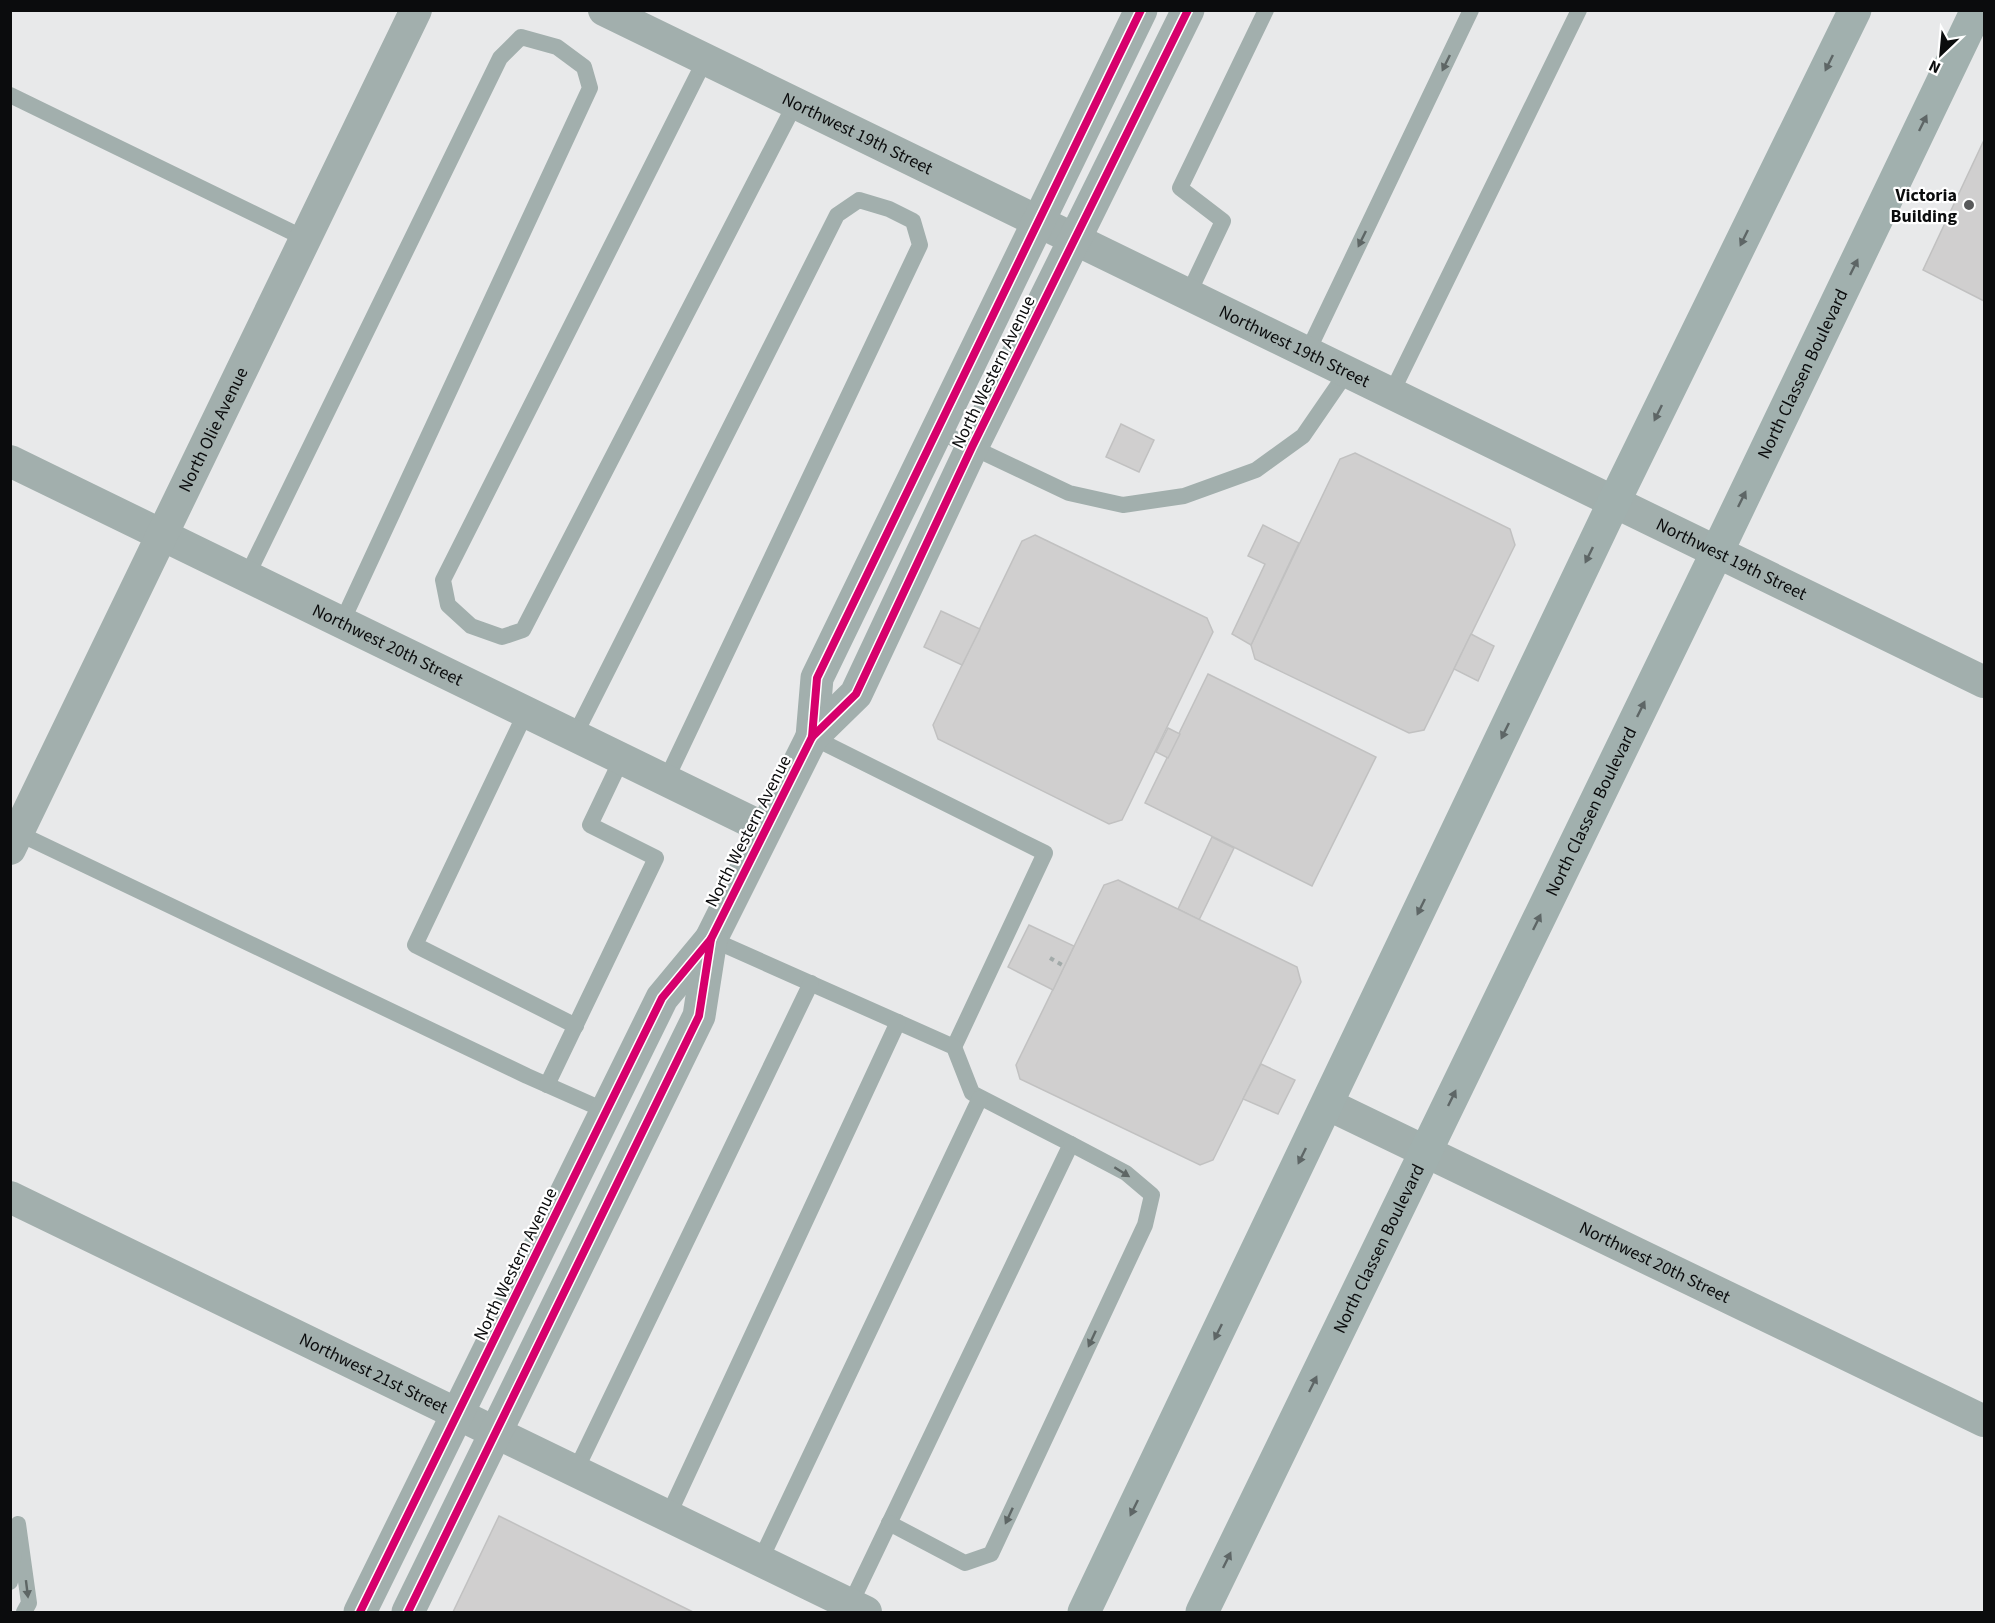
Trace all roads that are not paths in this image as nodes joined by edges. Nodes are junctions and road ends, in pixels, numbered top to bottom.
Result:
1 (416, 10) edge
2 (604, 10) edge
3 (1141, 10) edge
4 (1188, 10) edge
5 (1266, 10) edge
6 (1471, 10) edge
7 (1579, 10) edge
8 (1855, 10) edge
9 (1977, 10) edge
10 (705, 60) junction
11 (10, 95) edge
12 (795, 104) junction
13 (1038, 223) junction
14 (306, 239) junction
15 (1075, 240) junction
16 (1188, 295) junction
17 (1307, 353) junction
18 (1347, 372) junction
19 (1391, 394) junction
20 (938, 431) junction
21 (972, 447) junction
22 (10, 461) edge
23 (1614, 502) junction
24 (163, 535) junction
25 (1717, 552) junction
26 (247, 576) junction
27 (342, 622) junction
28 (1984, 682) edge
29 (526, 712) junction
30 (575, 735) junction
31 (812, 737) junction
32 (622, 758) junction
33 (666, 780) junction
34 (766, 829) junction
35 (14, 841) edge
36 (711, 939) junction
37 (811, 983) junction
38 (898, 1022) junction
39 (576, 1026) junction
40 (954, 1047) junction
41 (547, 1085) junction
42 (981, 1098) junction
43 (1327, 1104) junction
44 (606, 1111) junction
45 (1071, 1144) junction
46 (1426, 1150) junction
47 (10, 1197) edge
48 (458, 1414) junction
49 (1984, 1421) edge
50 (496, 1433) junction
51 (575, 1472) junction
52 (668, 1516) junction
53 (889, 1523) junction
54 (12, 1528) edge
55 (10, 1540) edge
56 (760, 1561) junction
57 (10, 1582) edge
58 (858, 1609) edge
59 (24, 1612) edge
60 (360, 1612) edge
61 (408, 1612) edge
62 (1084, 1612) edge
63 (1202, 1612) edge

1 - 14 street, North Olie Avenue
2 - 10 street, Northwest 19th Street
3 - 13 street, North Western Avenue
4 - 15 street, North Western Avenue
5 - 16 lane
6 -> 17 lane
7 - 19 lane
8 -> 23 main road
25 -> 9 main road, North Classen Boulevard
10 - 12 street, Northwest 19th Street
10 - 12 lane
11 - 14 lane
12 - 13 street, Northwest 19th Street
13 - 15 street, Northwest 19th Street
13 - 20 street, North Western Avenue
14 - 24 street, North Olie Avenue
15 - 16 street, Northwest 19th Street
15 - 21 street, North Western Avenue
16 - 17 street, Northwest 19th Street
17 - 18 street, Northwest 19th Street
18 - 19 street, Northwest 19th Street
18 - 21 lane
19 - 23 street, Northwest 19th Street
20 - 21 lane
20 - 31 street, North Western Avenue
21 - 31 street, North Western Avenue
22 - 24 street, Northwest 20th Street
23 - 25 street, Northwest 19th Street
23 -> 43 main road
24 - 26 street, Northwest 20th Street
24 - 35 street, North Olie Avenue
25 - 28 street, Northwest 19th Street
46 -> 25 main road, North Classen Boulevard
26 - 27 street, Northwest 20th Street
26 - 27 lane
27 - 29 street, Northwest 20th Street
29 - 30 street, Northwest 20th Street
29 - 39 lane
30 - 32 street, Northwest 20th Street
30 - 33 lane
31 - 34 street, North Western Avenue
31 - 40 lane
32 - 33 street, Northwest 20th Street
32 - 39 lane
33 - 34 street, Northwest 20th Street
34 - 36 street, North Western Avenue
35 - 41 lane
36 - 37 lane
36 - 44 street, North Western Avenue
36 - 50 street, North Western Avenue
37 - 38 lane
37 - 51 lane
38 - 40 lane
38 - 52 lane
39 - 41 lane
40 - 42 lane
41 - 44 lane
42 - 45 lane
42 - 56 lane
43 - 46 street, Northwest 20th Street
43 -> 62 main road
44 - 48 street, North Western Avenue
45 - 53 lane
45 -> 53 lane
46 - 49 street, Northwest 20th Street
63 -> 46 main road, North Classen Boulevard
47 - 48 street, Northwest 21st Street
48 - 50 street, Northwest 21st Street
48 - 60 street, North Western Avenue
50 - 51 street, Northwest 21st Street
50 - 61 street, North Western Avenue
51 - 52 street, Northwest 21st Street
52 - 56 street, Northwest 21st Street
53 - 58 lane
54 - 55 lane
54 - 57 lane
54 -> 59 lane
56 - 58 street, Northwest 21st Street

